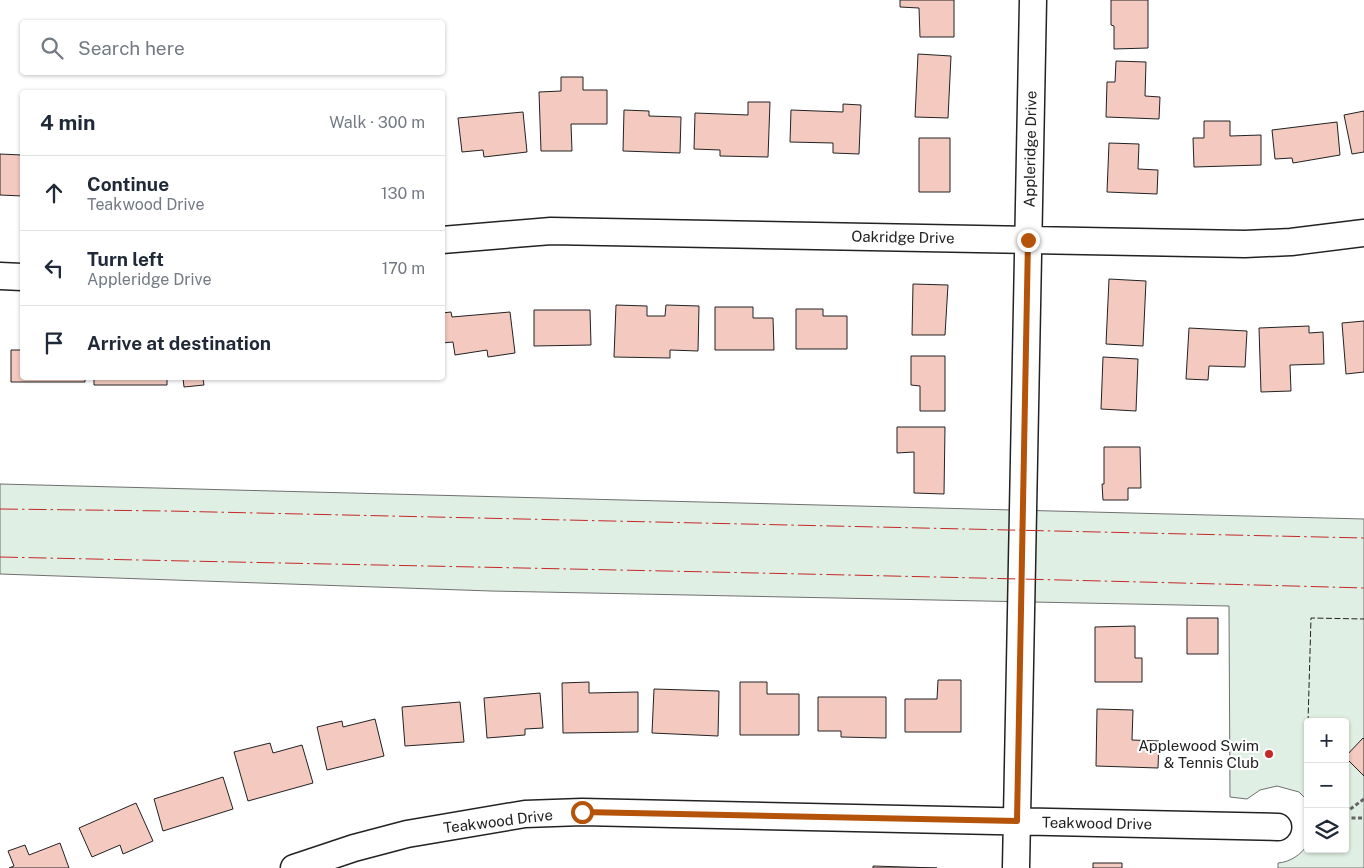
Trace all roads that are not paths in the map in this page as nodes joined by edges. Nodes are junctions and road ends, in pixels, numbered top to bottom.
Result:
1 (1033, 0) edge
2 (1364, 233) edge
3 (445, 240) edge
4 (1028, 240) junction
5 (0, 276) edge
6 (20, 277) edge
7 (1017, 821) junction
8 (1278, 827) dead end
9 (294, 868) edge
10 (1016, 868) edge

1 - 4 street, Appleridge Drive
2 - 4 street, Oakridge Drive
3 - 4 street, Oakridge Drive
4 - 7 street, Appleridge Drive
5 - 6 street
7 - 8 street, Teakwood Drive
7 - 9 street, Teakwood Drive
7 - 10 street, Appleridge Drive

